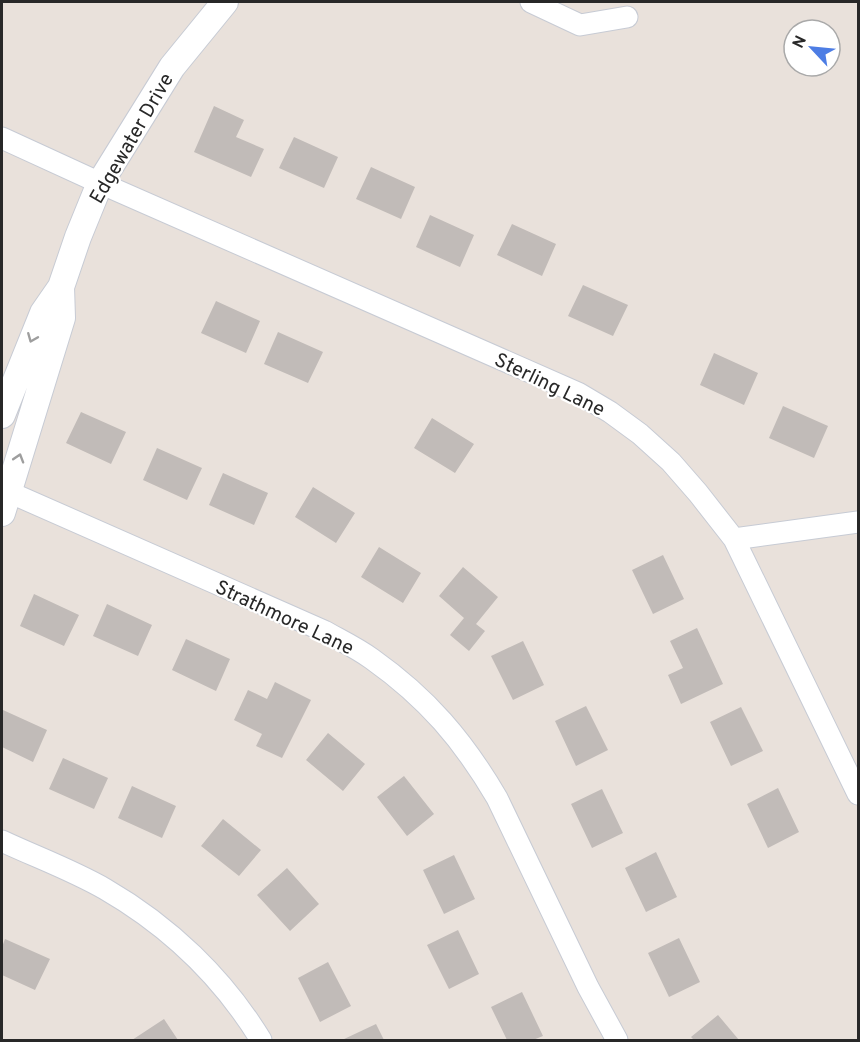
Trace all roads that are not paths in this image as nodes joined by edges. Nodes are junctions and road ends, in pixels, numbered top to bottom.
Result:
1 (225, 2) edge
2 (531, 2) edge
3 (627, 17) dead end
4 (2, 138) edge
5 (100, 183) junction
6 (61, 287) junction
7 (2, 415) edge
8 (4, 498) edge
9 (858, 522) edge
10 (734, 539) junction
11 (858, 794) edge
12 (2, 841) edge
13 (261, 1041) edge
14 (617, 1041) edge

1 - 5 street, Edgewater Drive
2 - 3 street
4 - 5 street, Sterling Lane
5 - 6 street, Edgewater Drive
5 - 10 street, Sterling Lane
6 -> 7 street, Edgewater Drive
8 -> 6 street, Edgewater Drive
8 - 14 street, Strathmore Lane
9 - 10 street
10 - 11 street, Sterling Lane
12 - 13 street

